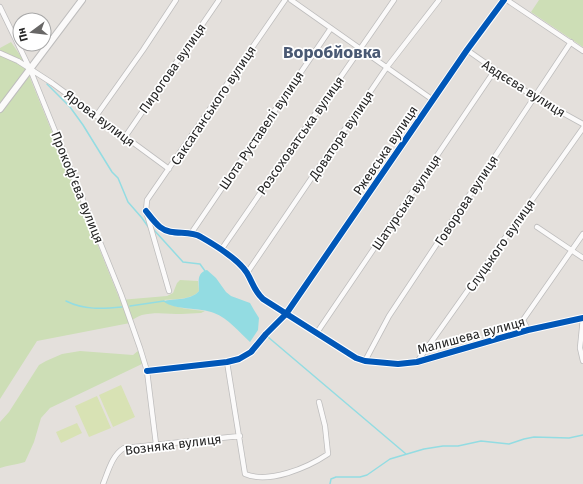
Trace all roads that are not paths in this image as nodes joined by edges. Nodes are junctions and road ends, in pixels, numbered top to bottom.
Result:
1 (82, 0) edge
2 (176, 0) edge
3 (219, 0) edge
4 (285, 0) edge
5 (291, 0) edge
6 (394, 0) edge
7 (439, 0) edge
8 (504, 0) edge
9 (507, 0) edge
10 (0, 7) edge
11 (331, 28) junction
12 (571, 42) junction
13 (360, 49) junction
14 (467, 50) junction
15 (583, 51) edge
16 (0, 53) edge
17 (386, 67) junction
18 (30, 69) junction
19 (495, 70) junction
20 (534, 97) junction
21 (433, 100) junction
22 (0, 109) edge
23 (96, 116) junction
24 (583, 124) edge
25 (583, 128) edge
26 (124, 137) junction
27 (169, 169) junction
28 (146, 211) junction
29 (537, 227) dead end
30 (192, 232) junction
31 (583, 234) edge
32 (221, 250) junction
33 (572, 250) junction
34 (583, 258) edge
35 (247, 273) junction
36 (169, 291) dead end
37 (286, 314) junction
38 (583, 318) edge
39 (523, 320) junction
40 (528, 330) junction
41 (316, 334) junction
42 (496, 340) junction
43 (426, 350) junction
44 (435, 357) junction
45 (365, 360) junction
46 (583, 361) edge
47 (227, 362) junction
48 (417, 362) junction
49 (147, 371) junction
50 (319, 402) dead end
51 (240, 436) junction
52 (156, 444) junction
53 (293, 478) dead end
54 (260, 483) dead end
55 (103, 484) edge

1 - 18 main road
2 - 23 street
3 - 26 street, Пирогова вулиця
4 - 27 street, Саксаганського вулиця
5 - 11 street
6 - 13 street, Розсоховатська вулиця
7 - 17 street, Доватора вулиця
8 - 14 street, Ржевська вулиця
9 - 12 street
10 - 18 street, Прокоф’єва вулиця
11 - 13 street
11 - 30 street, Шота Руставелі вулиця
12 - 15 street
12 - 20 street, Говорова вулиця
13 - 17 street
13 - 32 street, Розсоховатська вулиця
14 - 19 street, Авдєєва вулиця
14 - 21 street, Ржевська вулиця
16 - 18 street, Ярова вулиця
17 - 21 street
17 - 35 street, Доватора вулиця
18 - 22 main road
18 - 23 street, Ярова вулиця
18 - 49 street, Прокоф’єва вулиця
19 - 20 street, Авдєєва вулиця
19 - 41 street, Шатурська вулиця
20 - 24 street, Авдєєва вулиця
20 - 45 street, Говорова вулиця
21 - 37 street, Ржевська вулиця
23 - 26 street, Ярова вулиця
25 - 43 street, Слуцького вулиця
26 - 27 street, Ярова вулиця
27 - 28 street, Саксаганського вулиця
28 - 30 street
28 - 36 street
29 - 33 street
30 - 32 street, Малишева вулиця
31 - 33 street
32 - 35 street, Малишева вулиця
33 - 34 street
33 - 39 street
35 - 37 street, Малишева вулиця
37 - 41 street, Малишева вулиця
37 - 47 street, Ржевська вулиця
38 - 40 street, Малишева вулиця
38 - 46 street
39 - 40 street
39 - 42 street
40 - 42 street, Малишева вулиця
41 - 45 street, Малишева вулиця
42 - 44 street, Малишева вулиця
43 - 44 street
43 - 48 street, Слуцького вулиця
44 - 48 street, Малишева вулиця
45 - 48 street, Малишева вулиця
47 - 49 street, Ржевська вулиця
47 - 51 street
49 - 52 street, Прокоф’єва вулиця
50 - 53 street
51 - 52 street, Возняка вулиця
51 - 54 street
52 - 55 street, Возняка вулиця

